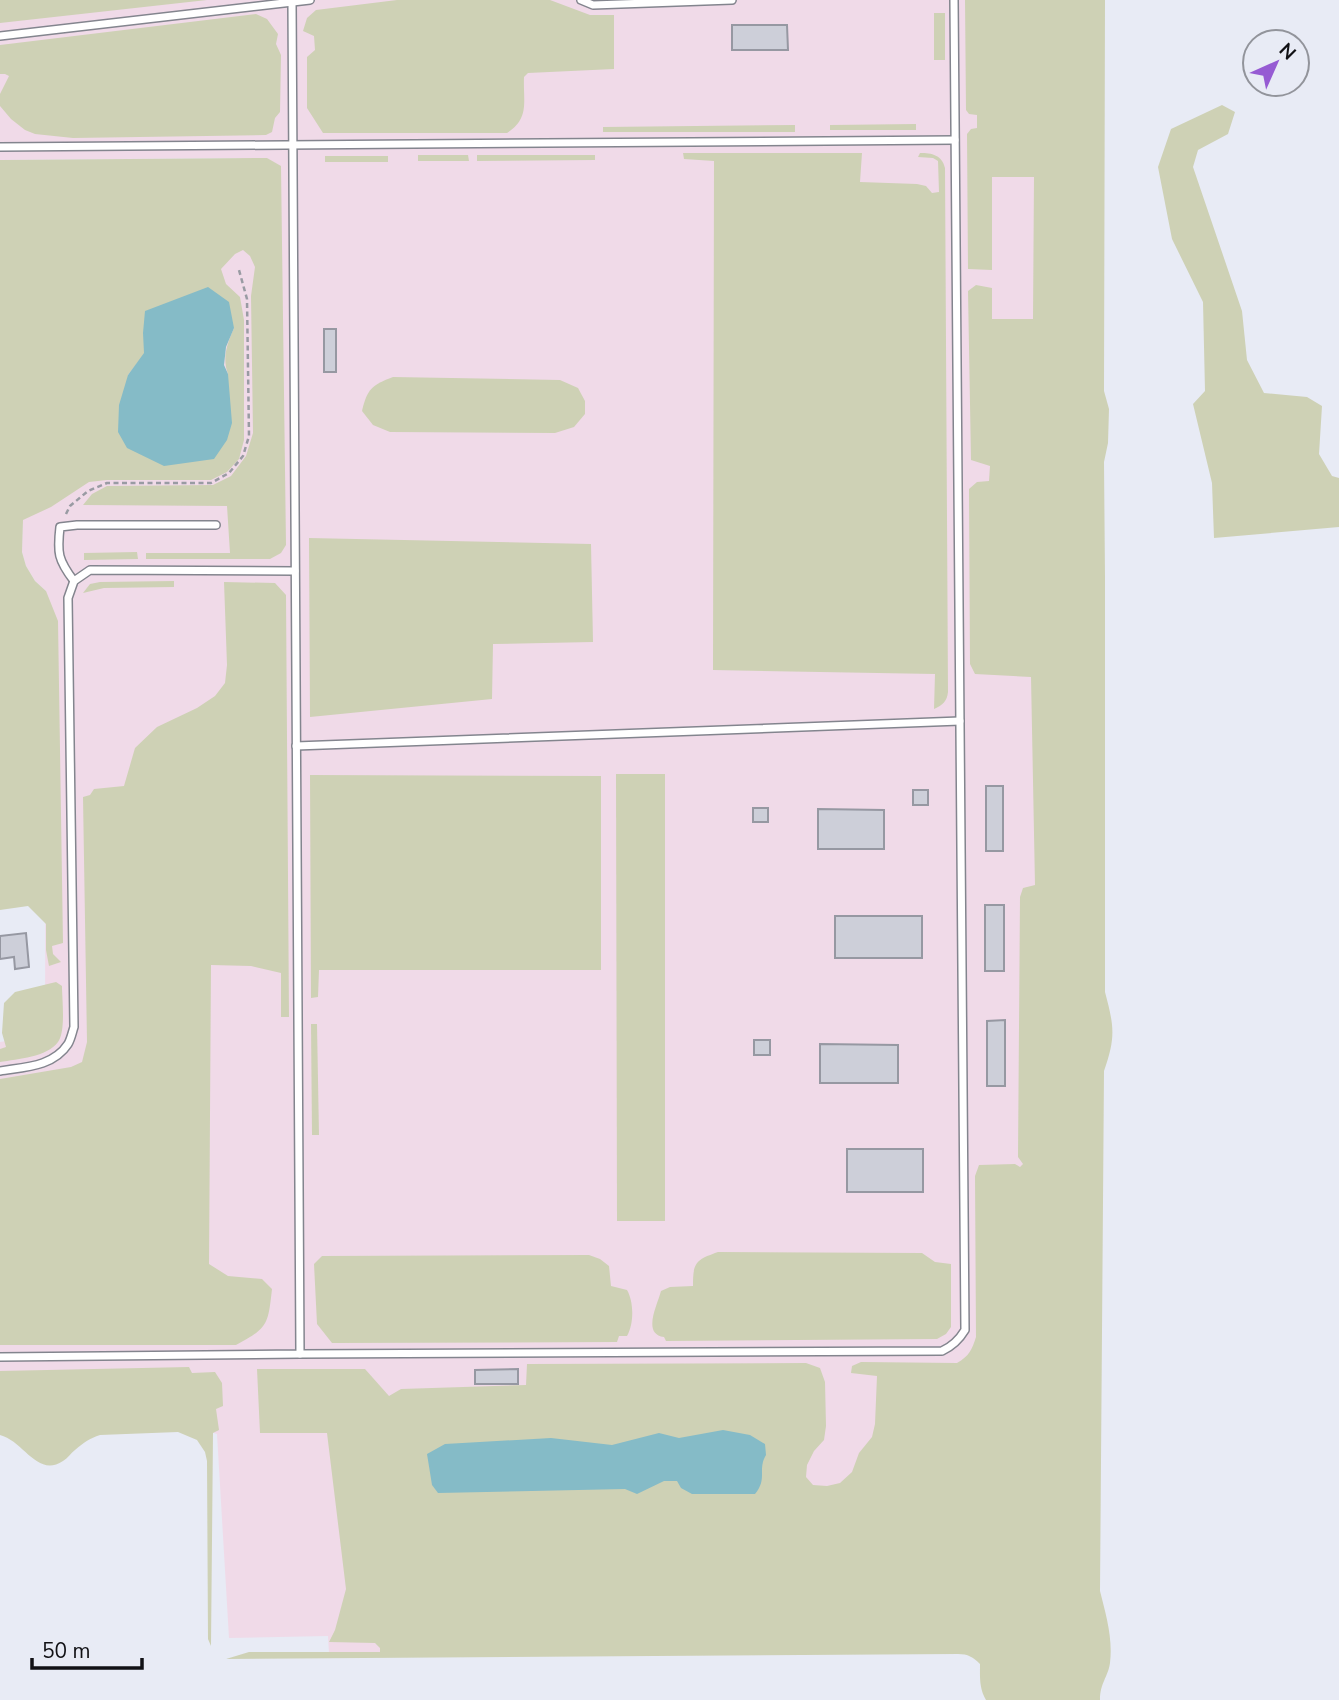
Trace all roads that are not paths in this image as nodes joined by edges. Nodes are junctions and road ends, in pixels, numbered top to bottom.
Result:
1 (310, 0) edge
2 (582, 0) edge
3 (732, 0) edge
4 (954, 0) edge
5 (292, 2) junction
6 (0, 36) edge
7 (955, 140) junction
8 (293, 145) junction
9 (0, 147) edge
10 (216, 525) dead end
11 (295, 571) junction
12 (75, 581) junction
13 (960, 721) junction
14 (296, 746) junction
15 (0, 1070) edge
16 (300, 1354) junction
17 (0, 1357) edge

1 - 5 lane
2 - 3 lane
4 - 7 lane
5 - 6 lane
5 - 8 lane
7 - 8 lane
7 - 13 lane
8 - 9 lane
8 - 11 lane
10 - 12 lane
11 - 12 lane
11 - 14 lane
12 - 15 lane
13 - 14 lane
13 - 16 lane
14 - 16 lane
16 - 17 lane

